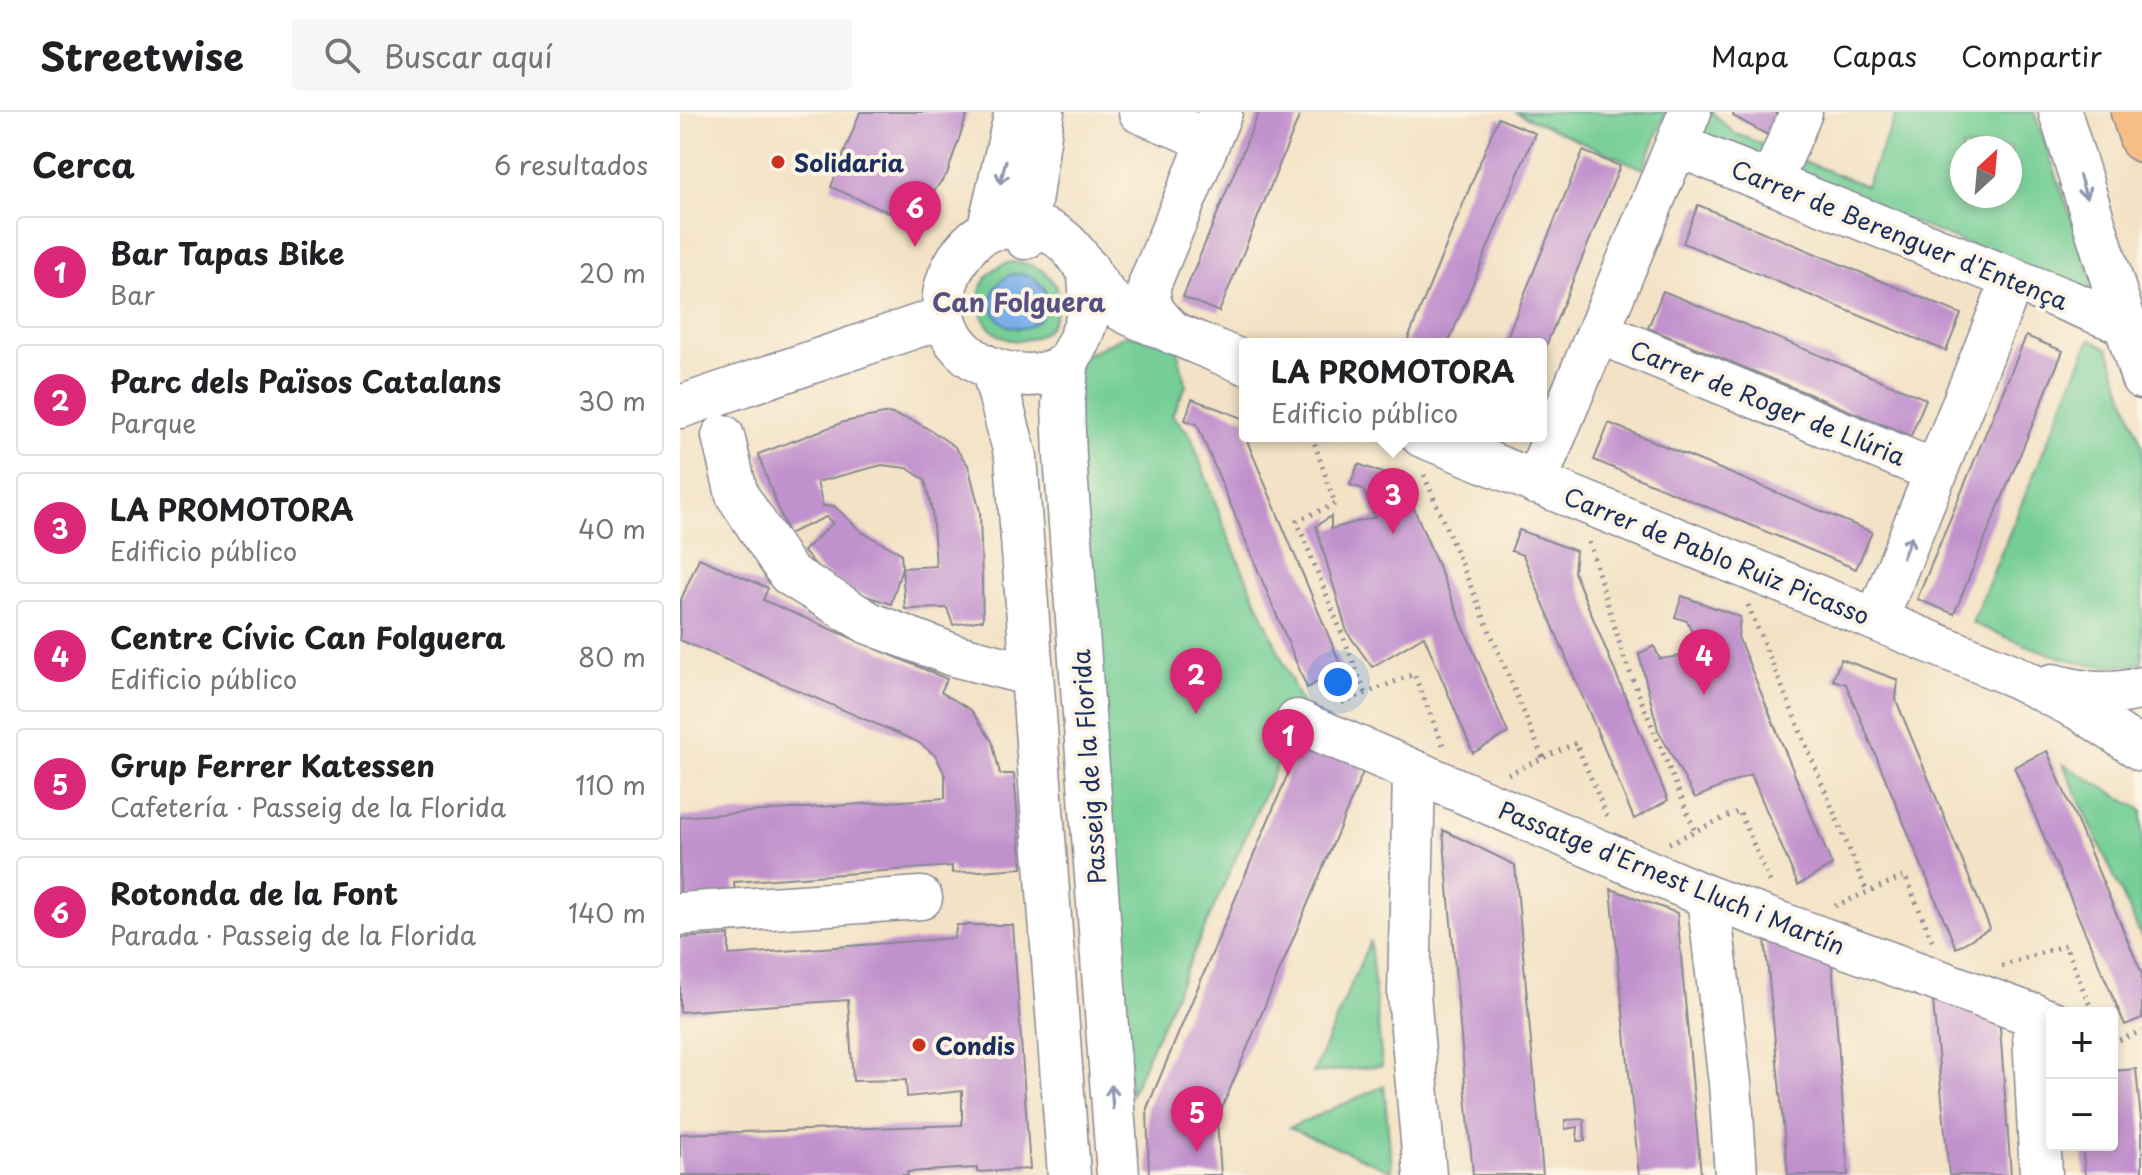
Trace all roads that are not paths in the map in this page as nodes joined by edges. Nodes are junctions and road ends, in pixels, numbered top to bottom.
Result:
1 (1016, 112) edge
2 (1043, 112) edge
3 (1068, 112) edge
4 (1140, 112) edge
5 (1801, 112) edge
6 (2060, 112) edge
7 (2133, 112) edge
8 (1215, 126) edge
9 (1683, 128) edge
10 (2142, 140) edge
11 (1771, 183) junction
12 (1024, 232) junction
13 (1088, 269) junction
14 (2013, 279) junction
15 (944, 317) junction
16 (2123, 323) junction
17 (1598, 332) junction
18 (1173, 333) junction
19 (1072, 353) junction
20 (1239, 360) edge
21 (993, 371) junction
22 (2142, 378) edge
23 (680, 407) edge
24 (1037, 412) dead end
25 (723, 436) dead end
26 (1421, 451) edge
27 (1937, 472) junction
28 (1535, 483) junction
29 (1877, 619) junction
30 (1032, 675) junction
31 (2012, 675) junction
32 (2142, 688) edge
33 (1297, 721) road end
34 (2142, 750) edge
35 (1414, 773) junction
36 (1708, 897) junction
37 (921, 898) dead end
38 (680, 914) edge
39 (2042, 1018) edge
40 (1069, 1175) edge
41 (1091, 1175) edge
42 (1118, 1175) edge
43 (1425, 1175) edge
44 (1736, 1175) edge
45 (2041, 1175) edge

1 -> 12 street
2 - 12 street
3 - 12 street
4 - 8 street
5 - 11 street
6 -> 16 street
7 - 10 main road
8 - 18 street
9 - 11 street, Carrer de Berenguer d'Entença
9 - 17 street
11 - 14 street, Carrer de Berenguer d'Entença
12 - 13 street
12 - 15 street
13 - 18 street
13 - 19 street
14 - 16 street, Carrer de Berenguer d'Entença
14 - 27 street
15 - 21 street
15 - 23 street
16 - 22 street
17 - 27 street, Carrer de Roger de Llúria
17 - 28 street
18 - 19 street
18 - 20 street
19 - 21 street
42 -> 19 street, Passeig de la Florida
21 - 30 street, Passeig de la Florida
24 - 41 street, Passeig de la Florida
25 - 30 street
26 - 28 street, Carrer de Pablo Ruiz Picasso
29 -> 27 street
28 - 29 street, Carrer de Pablo Ruiz Picasso
29 - 31 street, Carrer de Pablo Ruiz Picasso
30 - 40 street, Passeig de la Florida
31 - 32 street, Carrer de Pablo Ruiz Picasso
31 - 34 street, Carrer de Pablo Ruiz Picasso
33 - 35 street, Passatge d'Ernest Lluch i Martín
35 - 36 street, Passatge d'Ernest Lluch i Martín
35 - 43 street
36 - 39 street, Passatge d'Ernest Lluch i Martín
36 - 44 street
37 - 38 street
39 - 45 street

